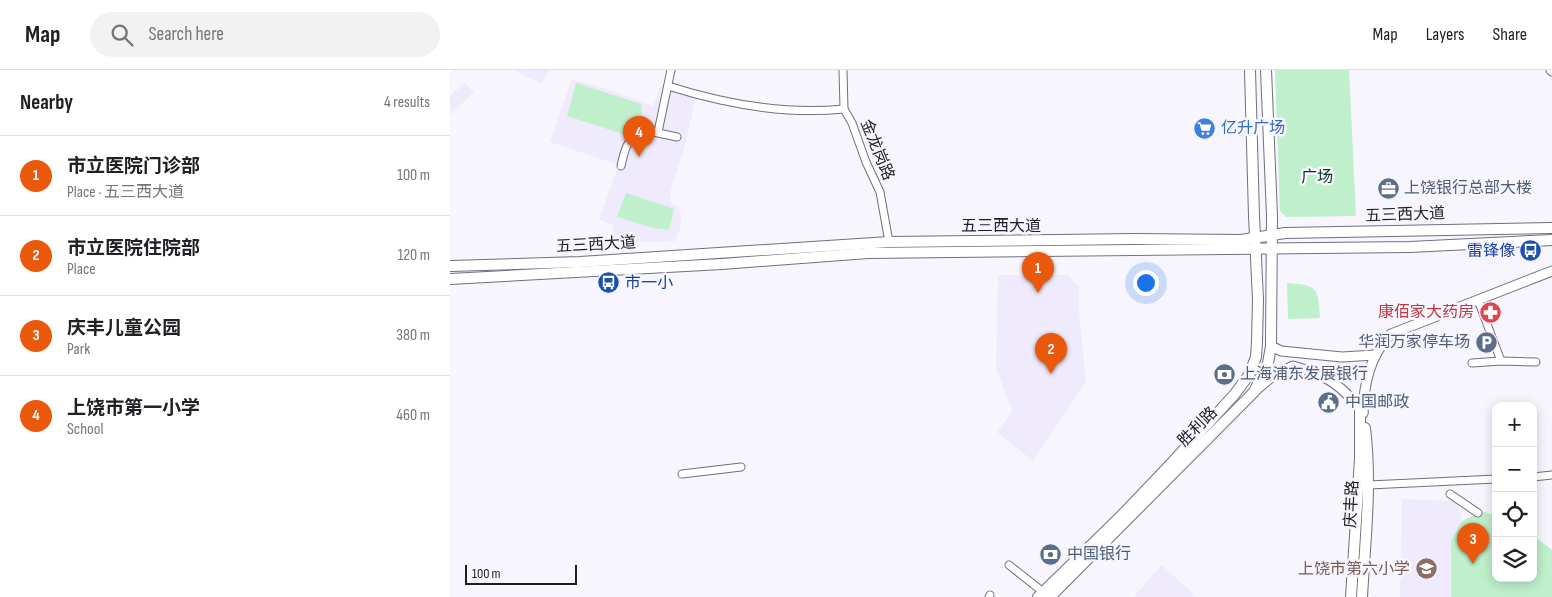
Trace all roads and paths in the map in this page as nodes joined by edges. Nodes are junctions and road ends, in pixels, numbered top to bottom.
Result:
1 (671, 70) edge
2 (843, 70) edge
3 (1250, 70) edge
4 (1266, 70) edge
5 (668, 86) junction
6 (844, 109) junction
7 (658, 132) junction
8 (677, 137) dead end
9 (621, 166) dead end
10 (1552, 228) edge
11 (1272, 235) junction
12 (1256, 238) junction
13 (1552, 240) edge
14 (889, 242) junction
15 (1256, 249) junction
16 (1272, 249) junction
17 (450, 266) edge
18 (1552, 271) edge
19 (450, 279) edge
20 (1478, 300) junction
21 (1271, 346) junction
22 (1375, 355) junction
23 (1501, 361) junction
24 (1536, 362) dead end
25 (1472, 363) dead end
26 (1254, 392) junction
27 (1361, 411) junction
28 (741, 467) dead end
29 (682, 474) dead end
30 (1552, 475) edge
31 (1537, 477) edge
32 (1492, 479) edge
33 (1369, 485) junction
34 (1450, 494) dead end
35 (1478, 513) dead end
36 (1008, 565) dead end
37 (1044, 595) edge
38 (1351, 597) edge
39 (1362, 597) edge

1 - 5 street
2 - 6 street, 金龙岗路
3 - 12 main road, 胜利路
4 - 11 main road, 胜利路
5 - 6 street
5 - 7 street
6 - 14 street, 金龙岗路
7 - 8 street
7 - 9 street
10 - 11 main road, 五三西大道
11 - 12 main road, 五三西大道
11 - 16 main road, 胜利路
12 - 14 main road, 五三西大道
12 - 15 main road, 胜利路
13 - 16 main road, 五三西大道
14 - 17 main road, 五三西大道
15 - 16 main road, 五三西大道
15 - 19 main road, 五三西大道
15 - 37 main road, 胜利路
16 - 21 main road, 胜利路
18 - 20 street
20 - 22 street
20 - 23 street
21 - 22 street
21 - 26 main road, 胜利路
22 - 27 street
23 - 24 street
23 - 25 street
26 - 27 street
26 - 37 main road, 胜利路
27 - 33 main road, 庆丰路
27 - 38 main road
28 - 29 street
30 - 31 street
32 - 33 street
33 - 39 main road, 庆丰路
34 - 35 street
36 - 37 street

